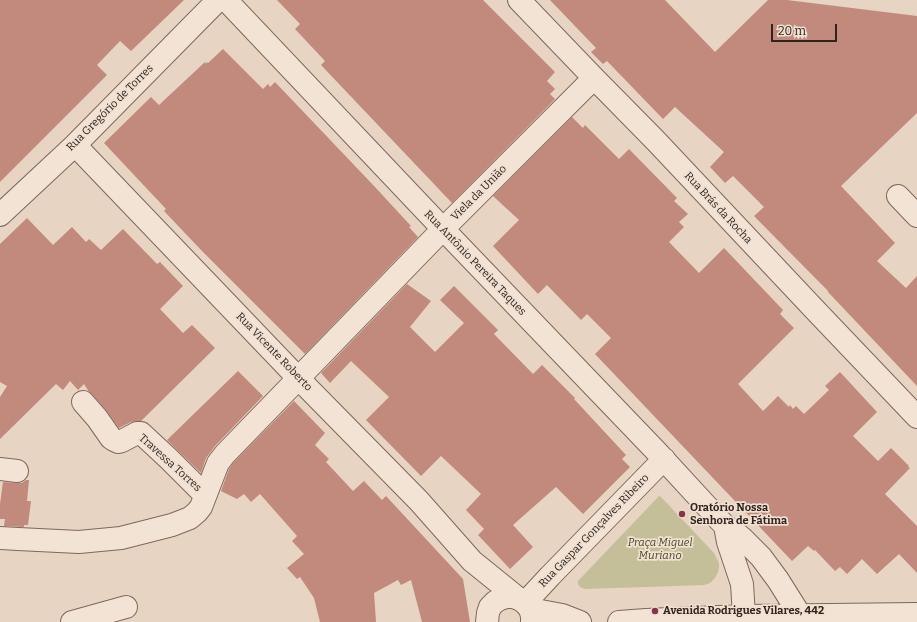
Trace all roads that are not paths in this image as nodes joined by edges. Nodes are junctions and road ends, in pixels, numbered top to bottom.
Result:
1 (218, 0) edge
2 (226, 0) edge
3 (519, 0) edge
4 (594, 78) junction
5 (75, 144) junction
6 (898, 196) dead end
7 (0, 215) edge
8 (917, 216) edge
9 (443, 229) junction
10 (299, 379) junction
11 (83, 402) dead end
12 (917, 417) edge
13 (664, 459) junction
14 (205, 495) junction
15 (725, 526) junction
16 (0, 538) edge
17 (472, 561) junction
18 (126, 607) dead end
19 (527, 608) edge
20 (489, 615) edge
21 (744, 616) junction
22 (800, 616) junction
23 (916, 617) edge
24 (716, 620) edge
25 (72, 622) edge
26 (580, 622) edge
27 (619, 622) edge

1 - 5 street, Rua Gregório de Torres
2 - 9 street, Rua Antônio Pereira Taques
3 - 4 street, Rua Brás da Rocha
4 - 9 street, Viela da União
4 - 12 street, Rua Brás da Rocha
5 - 7 street, Rua Gregório de Torres
5 - 10 street, Rua Vicente Roberto
6 - 8 street
9 - 10 street, Viela da União
9 - 13 street, Rua Antônio Pereira Taques
10 - 14 street, Viela da União
10 - 17 street, Rua Vicente Roberto
11 - 14 street, Travessa Torres
13 - 15 street, Rua Antônio Pereira Taques
13 - 19 street, Rua Gaspar Gonçalves Ribeiro
14 - 16 street, Viela da União
15 - 21 street
15 - 22 street, Rua Antônio Pereira Taques
17 - 19 street, Rua Vicente Roberto
17 - 20 street, Rua Vicente Roberto
18 - 25 street
19 - 20 street, Rua Vicente Roberto
19 - 26 street
21 - 22 street
21 - 24 street
22 - 23 street
24 - 27 street

